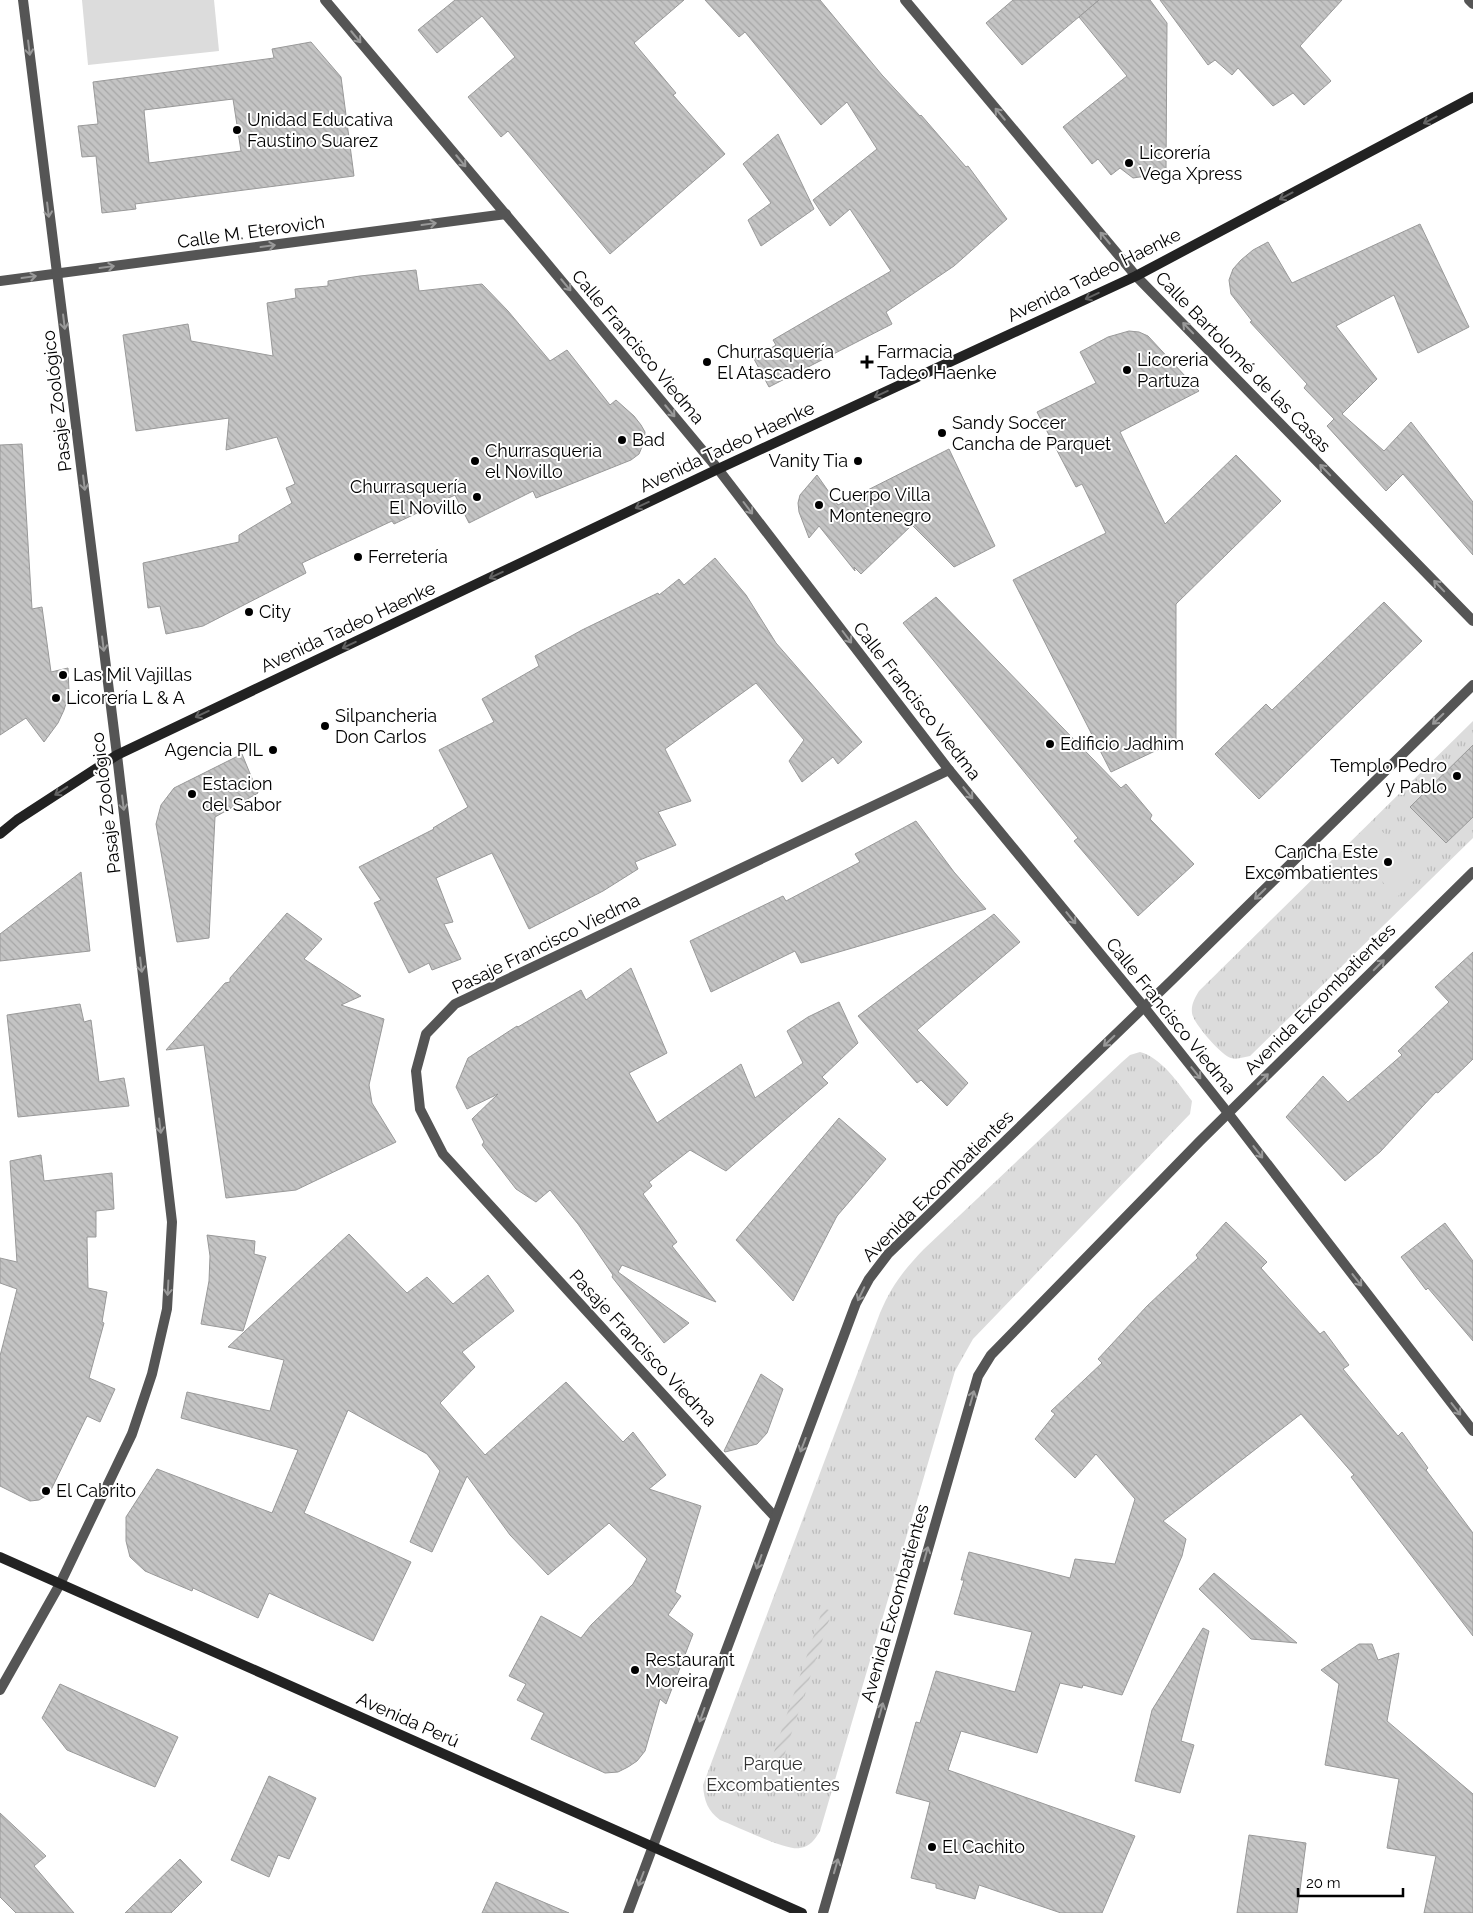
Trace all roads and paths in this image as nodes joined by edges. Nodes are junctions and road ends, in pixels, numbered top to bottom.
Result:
1 (23, 0) edge
2 (325, 0) edge
3 (905, 0) edge
4 (1470, 0) edge
5 (1473, 4) edge
6 (1473, 97) edge
7 (506, 214) junction
8 (58, 273) junction
9 (1136, 276) junction
10 (0, 281) edge
11 (718, 469) junction
12 (1473, 621) edge
13 (1473, 685) edge
14 (117, 755) junction
15 (948, 770) junction
16 (0, 834) edge
17 (1473, 872) edge
18 (1144, 1007) junction
19 (1228, 1113) junction
20 (1473, 1430) edge
21 (776, 1517) junction
22 (0, 1557) edge
23 (60, 1584) junction
24 (0, 1690) edge
25 (654, 1846) junction
26 (628, 1913) edge
27 (802, 1913) edge
28 (823, 1913) edge

1 -> 8 street, Pasaje Zoológico
2 -> 7 street, Calle Francisco Viedma
9 -> 3 street, Calle Bartolomé de las Casas
4 - 5 street
6 -> 9 main road, Avenida Tadeo Haenke
8 -> 7 street, Calle M. Eterovich
7 -> 11 street, Calle Francisco Viedma
10 -> 8 street, Calle M. Eterovich
8 -> 14 street, Pasaje Zoológico
9 -> 11 main road, Avenida Tadeo Haenke
12 -> 9 street, Calle Bartolomé de las Casas
11 -> 14 main road, Avenida Tadeo Haenke
11 -> 15 street, Calle Francisco Viedma
13 -> 18 street, Avenida Excombatientes
14 -> 16 main road, Avenida Tadeo Haenke
14 -> 23 street, Pasaje Zoológico
15 -> 18 street, Calle Francisco Viedma
15 - 21 street, Pasaje Francisco Viedma
19 -> 17 street, Avenida Excombatientes
18 -> 19 street, Calle Francisco Viedma
18 -> 21 street, Avenida Excombatientes
19 -> 20 street, Calle Francisco Viedma
28 -> 19 street, Avenida Excombatientes
21 -> 25 street, Avenida Excombatientes
22 - 23 main road, Avenida Perú
23 - 24 street, Pasaje Zoológico
23 - 25 main road, Avenida Perú
25 -> 26 street, Avenida Excombatientes
25 - 27 main road, Avenida Perú

